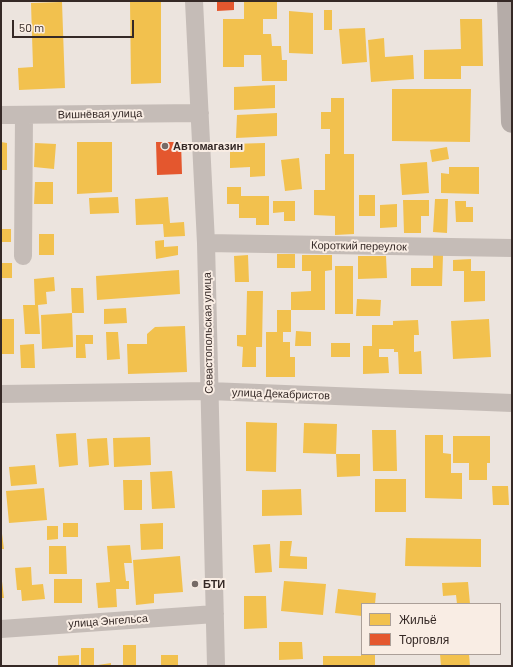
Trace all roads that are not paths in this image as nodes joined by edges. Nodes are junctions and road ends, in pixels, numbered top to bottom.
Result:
1 (194, 1) edge
2 (508, 1) edge
3 (200, 113) junction
4 (1, 115) edge
5 (24, 115) junction
6 (512, 122) edge
7 (206, 243) junction
8 (512, 248) edge
9 (23, 256) dead end
10 (209, 391) junction
11 (1, 394) edge
12 (512, 403) edge
13 (215, 614) junction
14 (1, 629) edge
15 (216, 666) edge

1 - 3 street, Севастопольская улица
2 - 6 street
3 - 5 street, Вишнёвая улица
3 - 7 street, Севастопольская улица
4 - 5 street, Вишнёвая улица
5 - 9 street
7 - 8 street, Короткий переулок
7 - 10 street, Севастопольская улица
10 - 11 street, улица Декабристов
10 - 12 street, улица Декабристов
10 - 13 street, Севастопольская улица
13 - 14 street, улица Энгельса
13 - 15 street, Севастопольская улица

